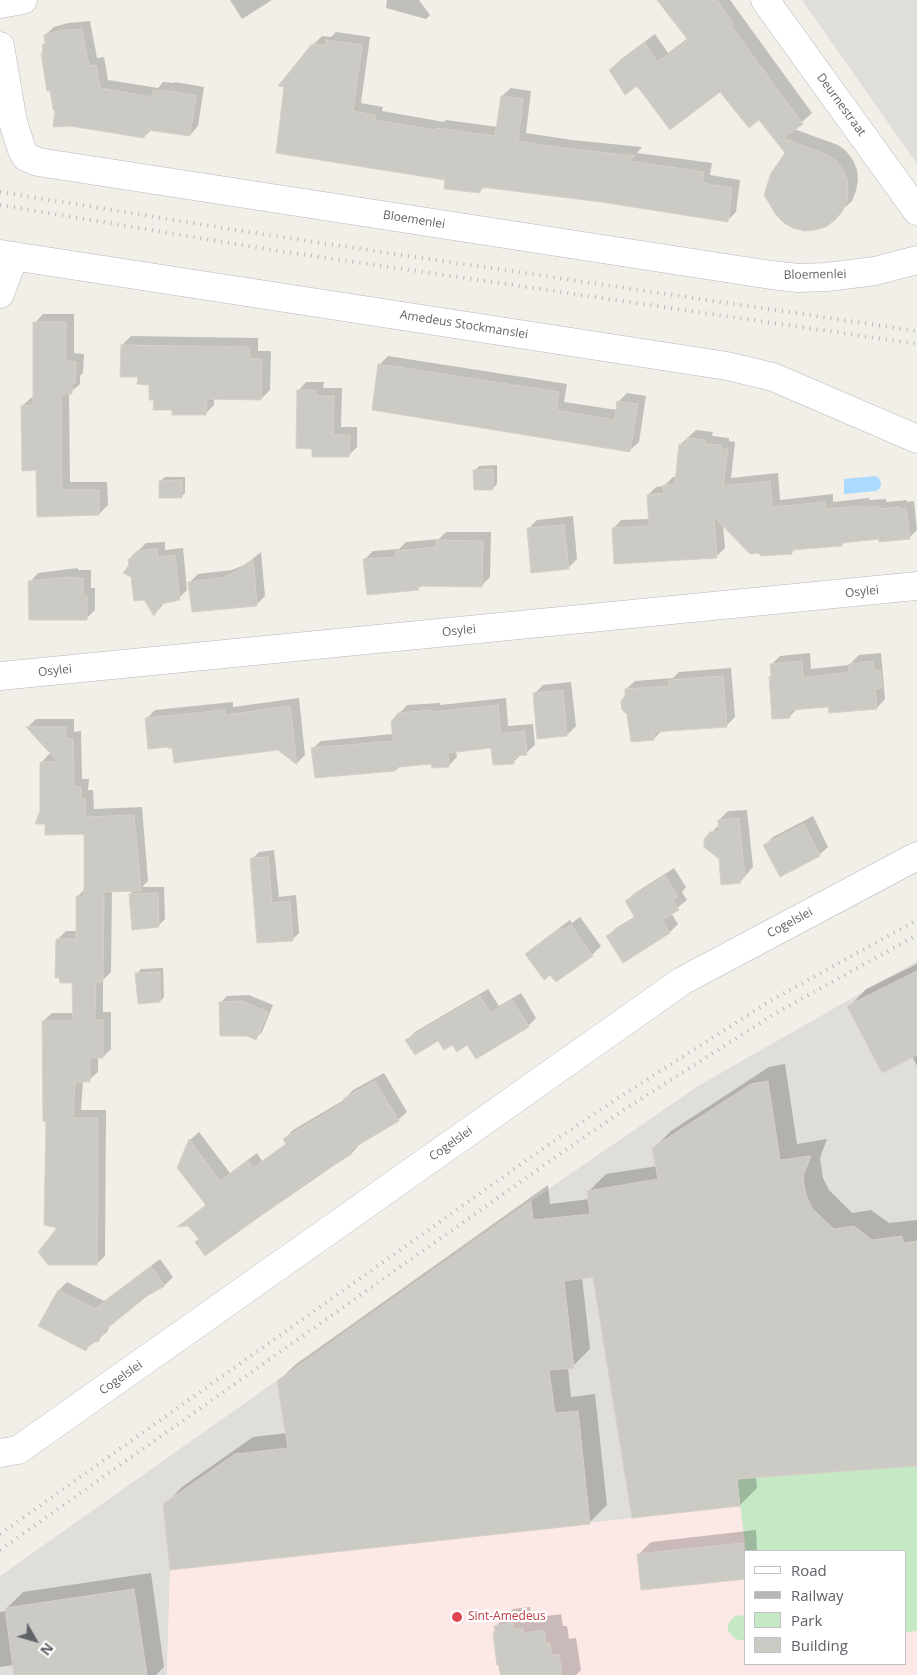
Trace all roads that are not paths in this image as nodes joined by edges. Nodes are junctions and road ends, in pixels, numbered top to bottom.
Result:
1 (23, 0) edge
2 (765, 0) edge
3 (0, 4) edge
4 (0, 46) edge
5 (7, 121) edge
6 (917, 210) edge
7 (7, 255) edge
8 (917, 260) edge
9 (0, 294) edge
10 (917, 439) edge
11 (917, 586) edge
12 (0, 676) edge
13 (917, 856) edge
14 (0, 1453) edge

1 - 3 street
2 - 6 street, Deurnestraat
4 - 5 street, Bloemenlei
5 - 8 street, Bloemenlei
7 - 9 street
7 - 10 street, Amedeus Stockmanslei
11 - 12 street, Osylei
13 - 14 street, Cogelslei

